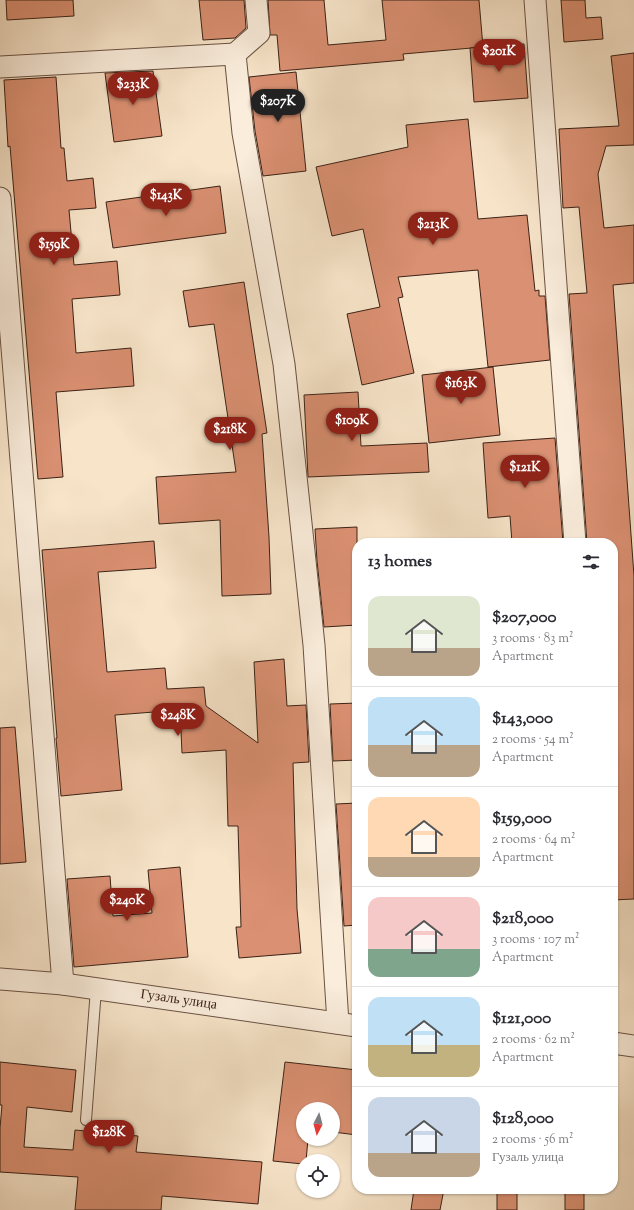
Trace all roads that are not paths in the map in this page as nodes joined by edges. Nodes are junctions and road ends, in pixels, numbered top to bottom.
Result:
1 (256, 0) edge
2 (535, 0) edge
3 (235, 54) junction
4 (0, 67) edge
5 (0, 198) edge
6 (575, 538) edge
7 (0, 979) edge
8 (63, 984) junction
9 (96, 989) junction
10 (347, 1025) edge
11 (618, 1044) edge
12 (634, 1046) edge
13 (86, 1120) dead end

1 - 3 street
2 - 6 street
3 - 4 street
3 - 10 street
5 - 8 street
7 - 8 street, Гузаль улица
8 - 9 street, Гузаль улица
9 - 10 street, Гузаль улица
9 - 13 lane
11 - 12 street

